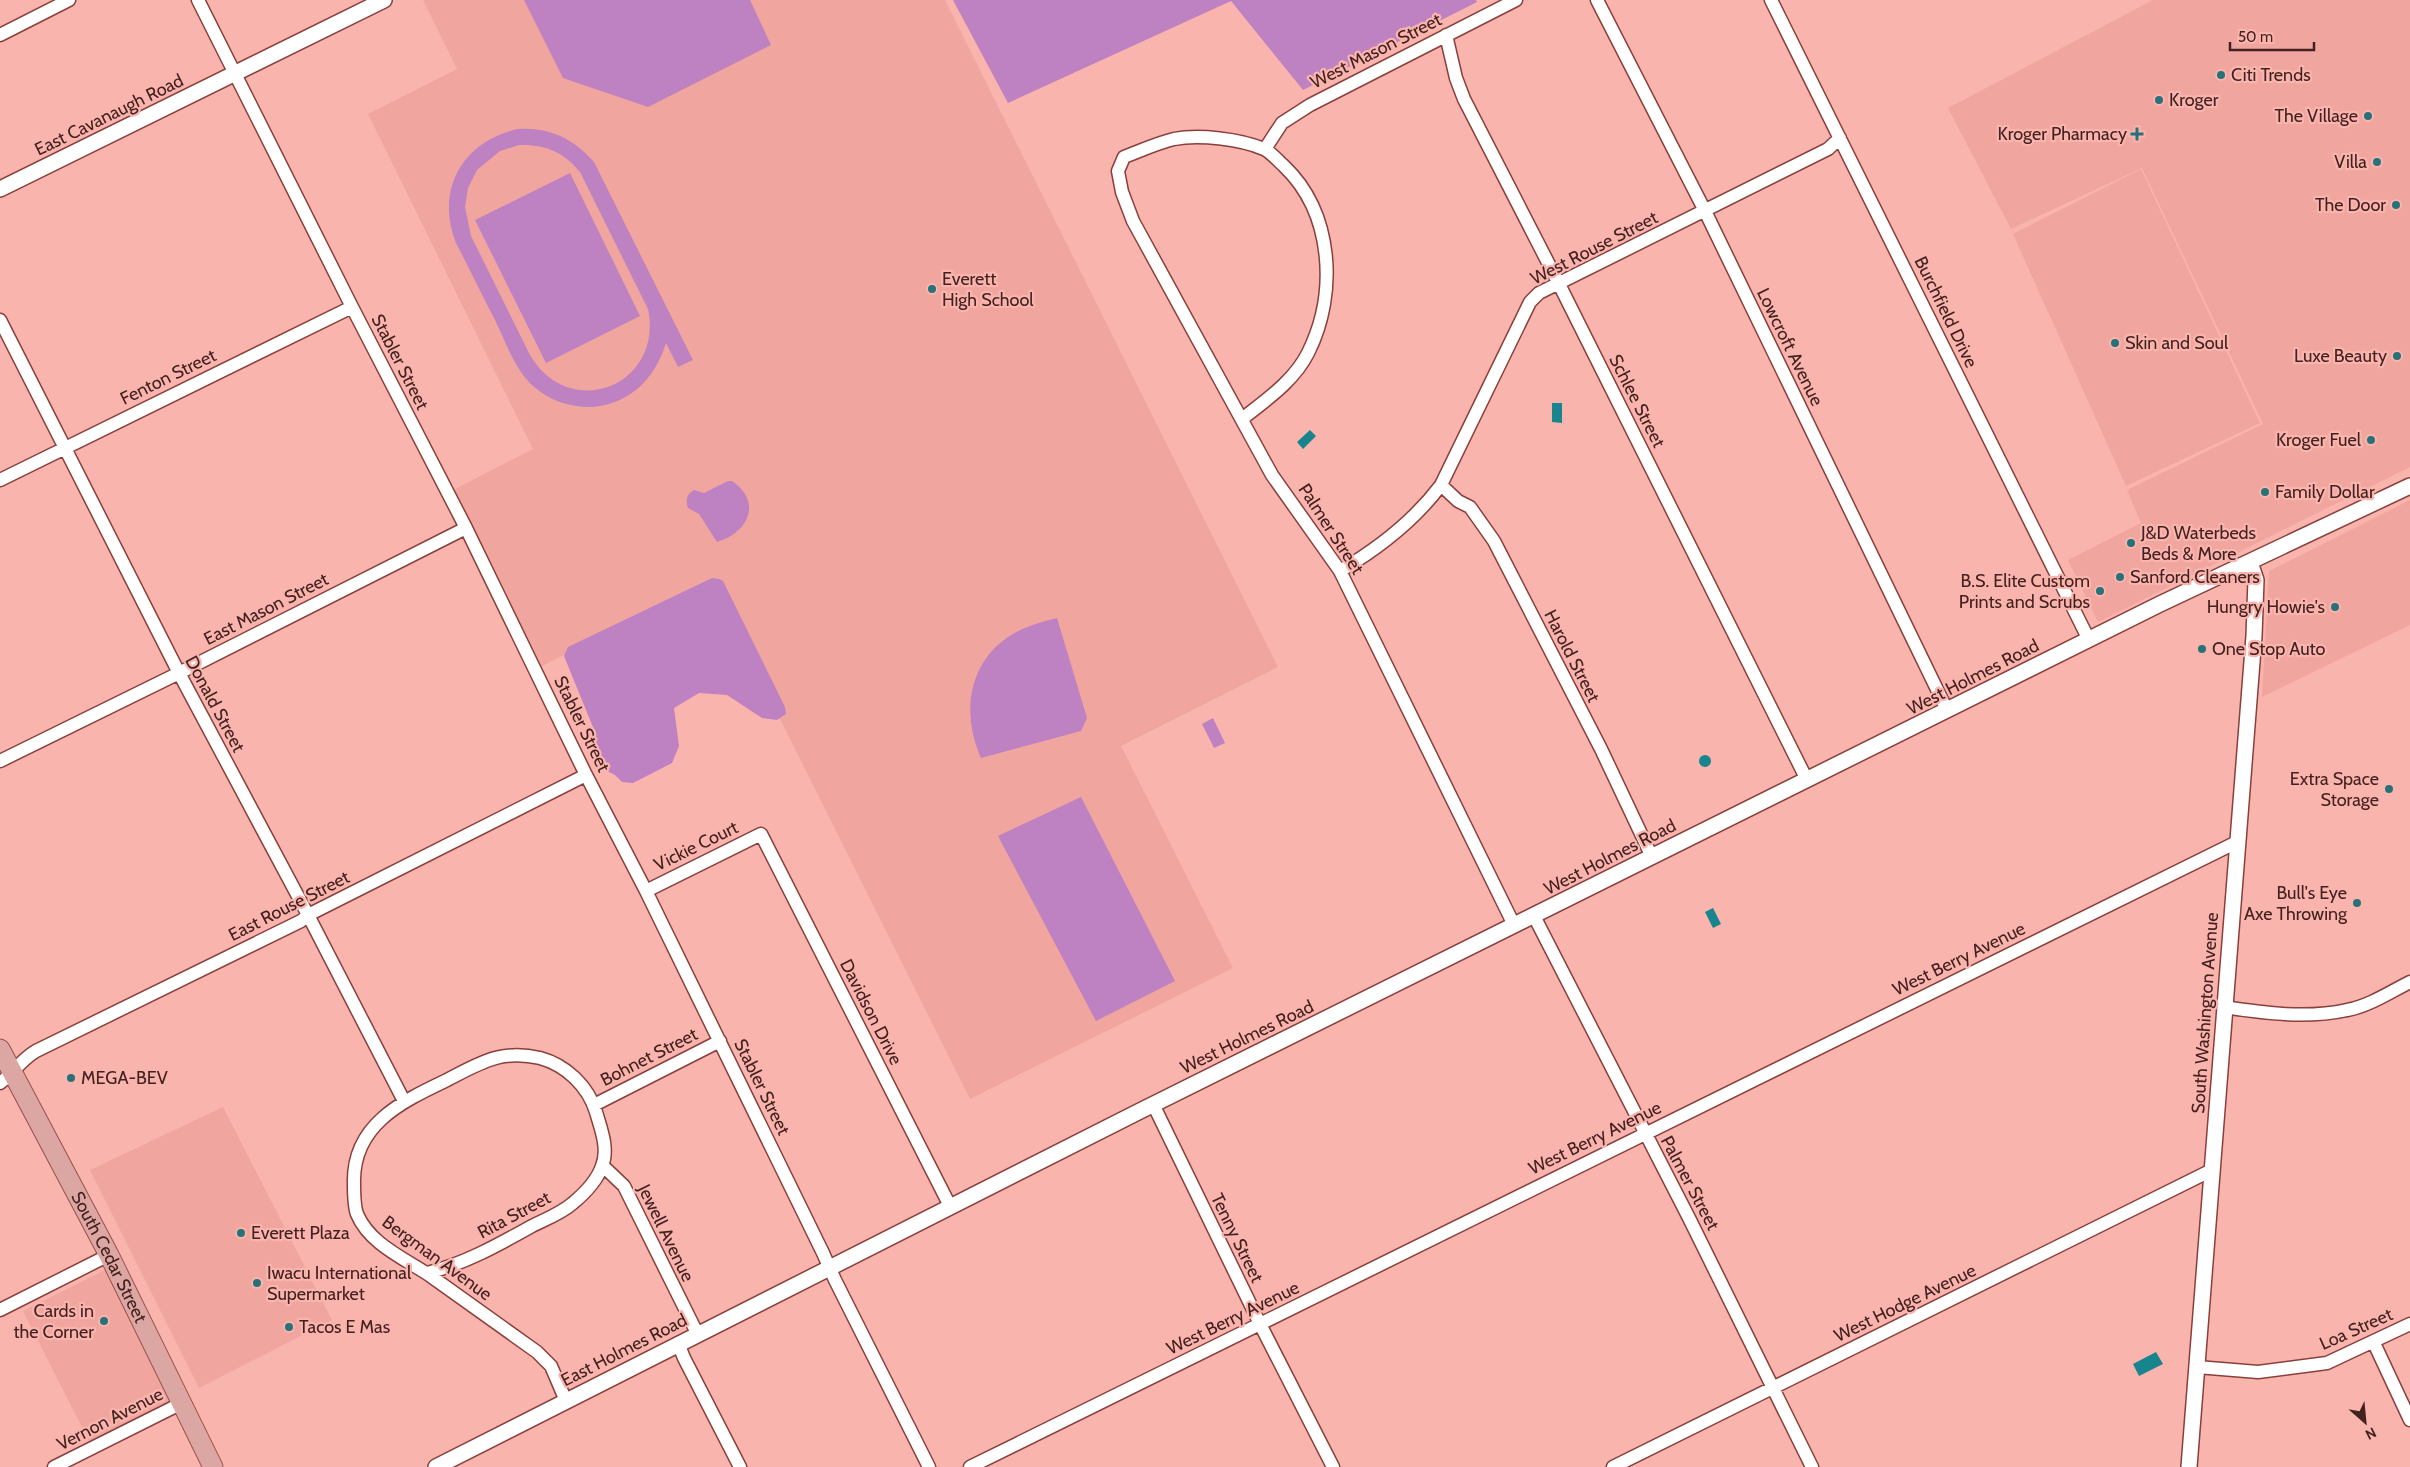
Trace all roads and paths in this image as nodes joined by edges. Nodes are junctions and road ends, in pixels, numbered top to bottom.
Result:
1 (69, 0) edge
2 (198, 0) edge
3 (384, 0) edge
4 (1516, 0) edge
5 (1597, 0) edge
6 (1771, 0) edge
7 (0, 35) edge
8 (1446, 35) junction
9 (235, 74) junction
10 (1840, 138) junction
11 (1266, 149) junction
12 (0, 188) edge
13 (1705, 211) junction
14 (1559, 284) junction
15 (352, 307) junction
16 (0, 320) edge
17 (1242, 419) junction
18 (64, 447) junction
19 (0, 480) edge
20 (1441, 485) junction
21 (2410, 486) edge
22 (466, 528) junction
23 (2250, 562) junction
24 (1340, 571) junction
25 (2088, 640) junction
26 (179, 673) junction
27 (1947, 710) junction
28 (0, 761) edge
29 (586, 775) junction
30 (1807, 780) junction
31 (761, 834) joint
32 (2237, 842) junction
33 (1652, 857) junction
34 (646, 890) junction
35 (308, 915) junction
36 (1534, 916) junction
37 (1514, 925) junction
38 (2410, 982) edge
39 (2224, 1007) junction
40 (720, 1041) junction
41 (0, 1049) edge
42 (6, 1078) edge
43 (404, 1101) junction
44 (1153, 1104) junction
45 (594, 1105) junction
46 (1644, 1134) junction
47 (602, 1166) junction
48 (2212, 1170) junction
49 (950, 1206) junction
50 (109, 1255) junction
51 (829, 1267) junction
52 (427, 1274) junction
53 (0, 1310) edge
54 (1260, 1324) junction
55 (2410, 1324) edge
56 (697, 1333) junction
57 (678, 1343) junction
58 (2374, 1343) junction
59 (2197, 1367) junction
60 (1772, 1388) junction
61 (566, 1401) junction
62 (182, 1403) junction
63 (2410, 1420) edge
64 (54, 1467) edge
65 (213, 1467) edge
66 (436, 1467) edge
67 (740, 1467) edge
68 (929, 1467) edge
69 (970, 1467) edge
70 (1333, 1467) edge
71 (1613, 1467) edge
72 (1812, 1467) edge
73 (2189, 1467) edge

1 - 7 street
2 - 9 street, Stabler Street
3 - 9 street, East Cavanaugh Road
4 - 8 street, West Mason Street
5 - 13 street, Lowcroft Avenue
6 - 10 street, Burchfield Drive
8 - 11 street, West Mason Street
8 - 14 street, Schlee Street
9 - 12 street, East Cavanaugh Road
9 - 15 street, Stabler Street
10 - 13 street, West Rouse Street
10 - 25 street, Burchfield Drive
11 - 17 street
11 - 17 street, Palmer Street
13 - 14 street, West Rouse Street
13 - 27 street, Lowcroft Avenue
14 - 20 street, West Rouse Street
14 - 30 street, Schlee Street
15 - 18 street, Fenton Street
15 - 22 street, Stabler Street
16 - 18 street, Donald Street
17 - 24 street, Palmer Street
18 - 19 street, Fenton Street
18 - 26 street, Donald Street
20 - 24 street, West Rouse Street
20 - 33 street, Harold Street
21 - 23 street, West Holmes Road
22 - 26 street, East Mason Street
22 - 29 street, Stabler Street
23 - 25 street, West Holmes Road
23 - 32 street, South Washington Avenue
24 - 37 street, Palmer Street
25 - 27 street, West Holmes Road
26 - 28 street, East Mason Street
26 - 35 street, Donald Street
27 - 30 street, West Holmes Road
29 - 34 street, Stabler Street
29 - 35 street, East Rouse Street
30 - 33 street, West Holmes Road
31 - 34 street, Vickie Court
31 - 49 street, Davidson Drive
32 - 39 street, South Washington Avenue
32 - 46 street, West Berry Avenue
33 - 36 street, West Holmes Road
34 - 40 street, Stabler Street
35 - 42 street, East Rouse Street
35 - 43 street, Donald Street
36 - 37 street, West Holmes Road
36 - 46 street, Palmer Street
37 - 44 street, West Holmes Road
38 - 39 street
39 - 48 street, South Washington Avenue
40 - 45 street, Bohnet Street
40 - 51 street, Stabler Street
41 - 42 main road, South Cedar Street
42 - 50 main road, South Cedar Street
43 - 45 street
43 - 52 street, Bergman Avenue
44 - 49 street, West Holmes Road
44 - 54 street, Tenny Street
45 - 47 street
46 - 54 street, West Berry Avenue
46 - 60 street, Palmer Street
47 - 52 street, Rita Street
47 - 56 street, Jewell Avenue
48 - 59 street, South Washington Avenue
48 - 60 street, West Hodge Avenue
49 - 51 street, West Holmes Road
50 - 53 street
50 - 62 main road, South Cedar Street
51 - 56 street, East Holmes Road
51 - 68 street, Stabler Street
52 - 61 street, Bergman Avenue
54 - 69 street, West Berry Avenue
54 - 70 street, Tenny Street
55 - 58 street, Loa Street
56 - 57 street, East Holmes Road
57 - 61 street, East Holmes Road
57 - 67 street
58 - 59 street, Loa Street
58 - 63 street
59 - 73 street, South Washington Avenue
60 - 71 street, West Hodge Avenue
60 - 72 street, Palmer Street
61 - 66 street, East Holmes Road
62 - 64 street, Vernon Avenue
62 - 65 main road, South Cedar Street

